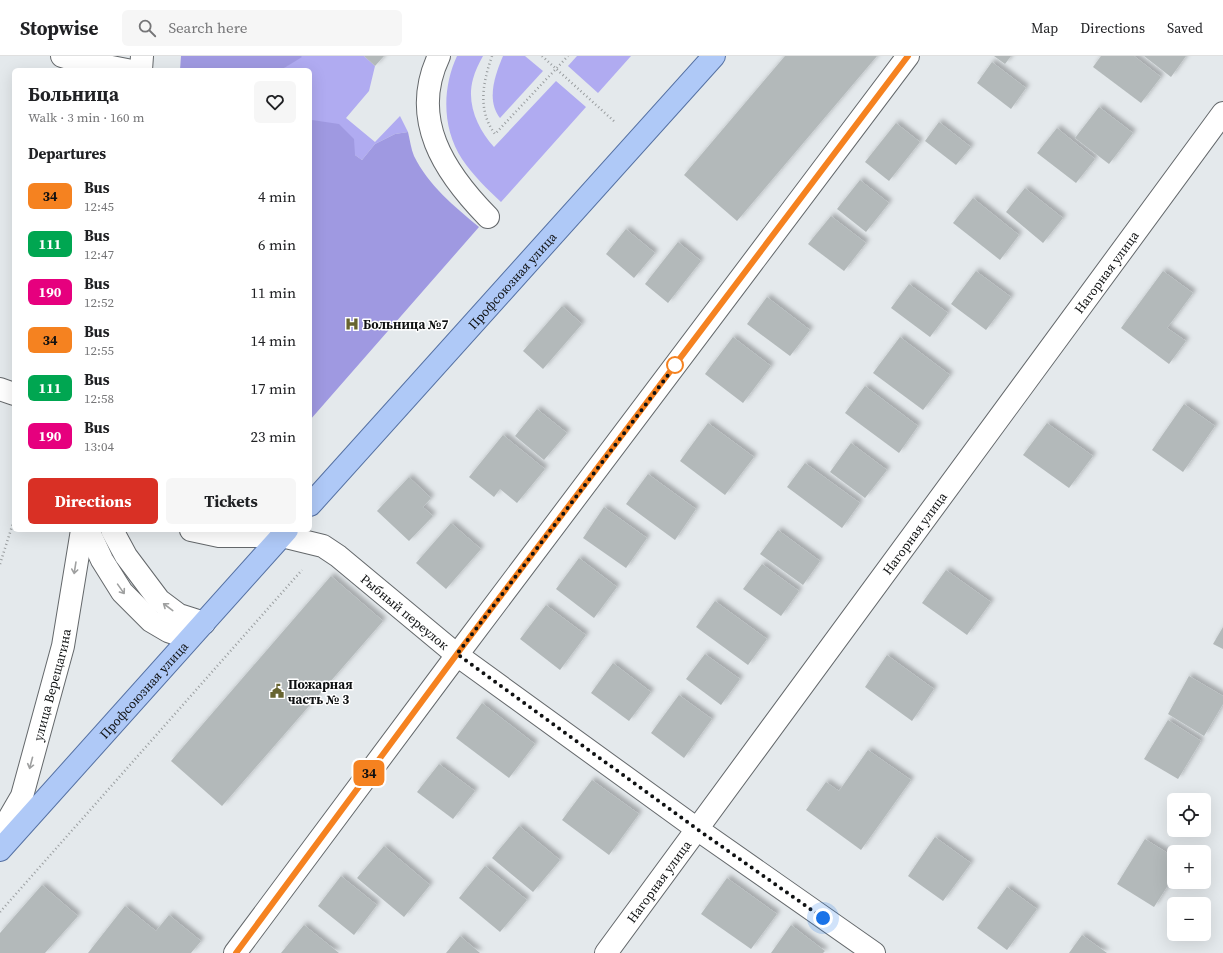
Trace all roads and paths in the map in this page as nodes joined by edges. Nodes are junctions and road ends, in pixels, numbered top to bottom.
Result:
1 (62, 56) edge
2 (142, 56) edge
3 (439, 56) edge
4 (492, 56) edge
5 (542, 56) edge
6 (568, 56) edge
7 (714, 56) edge
8 (908, 56) edge
9 (117, 68) edge
10 (141, 68) edge
11 (556, 68) junction
12 (1223, 113) edge
13 (637, 142) junction
14 (488, 216) dead end
15 (0, 389) edge
16 (12, 393) edge
17 (312, 503) edge
18 (12, 526) edge
19 (82, 532) edge
20 (89, 532) edge
21 (113, 532) edge
22 (200, 532) edge
23 (284, 533) edge
24 (324, 546) junction
25 (0, 564) edge
26 (204, 622) junction
27 (189, 638) junction
28 (457, 654) junction
29 (697, 829) junction
30 (0, 834) edge
31 (0, 850) edge
32 (0, 912) edge
33 (236, 953) edge
34 (606, 953) edge
35 (874, 953) edge

1 - 9 street
2 - 10 street
3 - 14 street
4 - 11 path
5 - 11 path
6 - 11 path
7 - 13 main road, Профсоюзная улица
8 - 28 street
11 - 13 path
12 - 29 street, Нагорная улица
13 - 17 main road, Профсоюзная улица
15 - 16 street
18 - 25 path
19 -> 30 street, улица Верещагина
20 -> 27 street
26 -> 21 street
22 - 23 street, Рыбный переулок
23 - 24 street, Рыбный переулок
23 - 26 main road, Профсоюзная улица
24 - 28 street, Рыбный переулок
24 - 32 path
26 - 27 main road, Профсоюзная улица
27 - 31 main road, Профсоюзная улица
28 - 29 street, Рыбный переулок
28 - 33 street
29 - 34 street, Нагорная улица
29 - 35 street, Рыбный переулок

